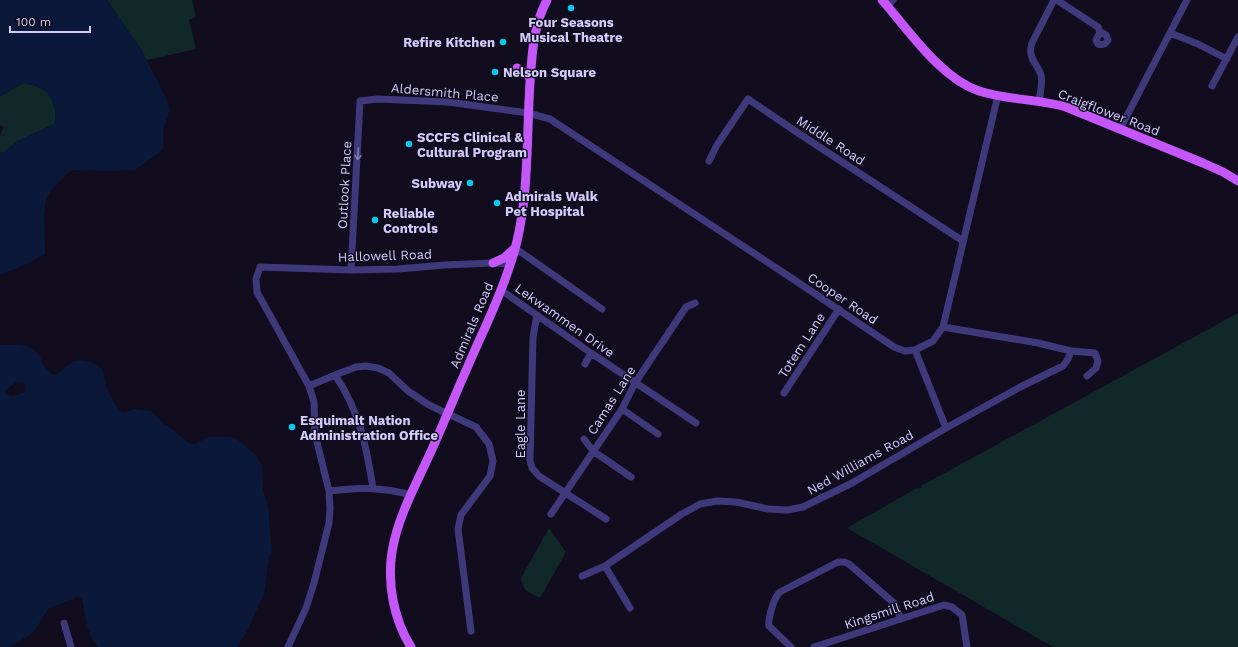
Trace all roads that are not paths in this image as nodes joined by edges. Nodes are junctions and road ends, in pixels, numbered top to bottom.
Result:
1 (546, 0) edge
2 (1056, 0) edge
3 (1187, 0) edge
4 (887, 2) edge
5 (1100, 32) dead end
6 (1170, 33) junction
7 (1238, 37) edge
8 (1227, 59) junction
9 (531, 62) junction
10 (530, 77) junction
11 (1212, 86) dead end
12 (998, 95) junction
13 (360, 101) joint
14 (1039, 101) junction
15 (528, 113) junction
16 (1120, 129) junction
17 (708, 161) dead end
18 (1238, 180) edge
19 (963, 241) junction
20 (515, 248) junction
21 (493, 263) junction
22 (511, 264) junction
23 (351, 270) junction
24 (501, 290) junction
25 (695, 303) dead end
26 (602, 309) dead end
27 (839, 309) junction
28 (537, 315) junction
29 (943, 327) junction
30 (915, 350) junction
31 (1071, 351) junction
32 (592, 353) junction
33 (584, 364) dead end
34 (336, 375) junction
35 (1087, 376) dead end
36 (636, 383) junction
37 (309, 386) junction
38 (784, 394) dead end
39 (622, 408) junction
40 (448, 414) junction
41 (696, 423) dead end
42 (946, 428) junction
43 (658, 434) dead end
44 (584, 439) dead end
45 (593, 451) junction
46 (630, 477) dead end
47 (373, 488) junction
48 (329, 491) junction
49 (564, 493) junction
50 (411, 495) junction
51 (551, 514) dead end
52 (606, 520) dead end
53 (605, 566) junction
54 (582, 576) dead end
55 (630, 608) dead end
56 (901, 618) junction
57 (64, 623) dead end
58 (471, 631) dead end
59 (71, 647) edge
60 (288, 647) edge
61 (411, 647) edge
62 (791, 647) edge
63 (814, 647) edge
64 (967, 647) edge

1 - 9 main road, Admirals Road
2 - 5 street
2 - 14 street
3 - 6 street
4 - 12 main road, Craigflower Road
6 - 8 street
6 - 16 street
7 - 8 street
8 - 11 street
9 - 10 main road, Admirals Road
9 - 10 main road
10 - 15 main road, Admirals Road
12 - 14 main road, Craigflower Road
12 - 19 street
13 - 15 street, Aldersmith Place
13 -> 23 street, Outlook Place
14 - 16 main road, Craigflower Road
15 - 20 main road, Admirals Road
15 - 27 street, Cooper Road
16 - 18 main road, Craigflower Road
17 - 19 street, Middle Road
19 - 29 street
20 - 21 main road
20 - 22 main road, Admirals Road
20 - 26 street
21 - 22 street, Hallowell Road
21 - 23 street, Hallowell Road
22 - 24 main road, Admirals Road
23 - 37 street, Hallowell Road
24 - 28 street, Lekwammen Drive
24 - 40 main road, Admirals Road
25 - 36 street, Camas Lane
27 - 30 street, Cooper Road
27 - 38 street, Totem Lane
28 - 32 street, Lekwammen Drive
28 - 49 street, Eagle Lane
29 - 30 street
29 - 31 street
30 - 42 street
31 - 35 street
31 - 42 street, Ned Williams Road
32 - 33 street
32 - 36 street, Lekwammen Drive
34 - 37 street
34 - 40 street
34 - 47 street
36 - 39 street, Camas Lane
36 - 41 street, Lekwammen Drive
37 - 48 street
39 - 43 street
39 - 45 street, Camas Lane
40 - 50 main road, Admirals Road
40 - 58 street
42 - 53 street, Ned Williams Road
44 - 45 street
45 - 46 street
45 - 49 street, Camas Lane
47 - 48 street
47 - 50 street
48 - 60 street
49 - 51 street, Camas Lane
49 - 52 street, Eagle Lane
50 - 61 main road, Admirals Road
53 - 54 street, Ned Williams Road
53 - 55 street
56 - 62 street
56 - 63 street, Kingsmill Road
56 - 64 street, Kingsmill Road
57 - 59 street

